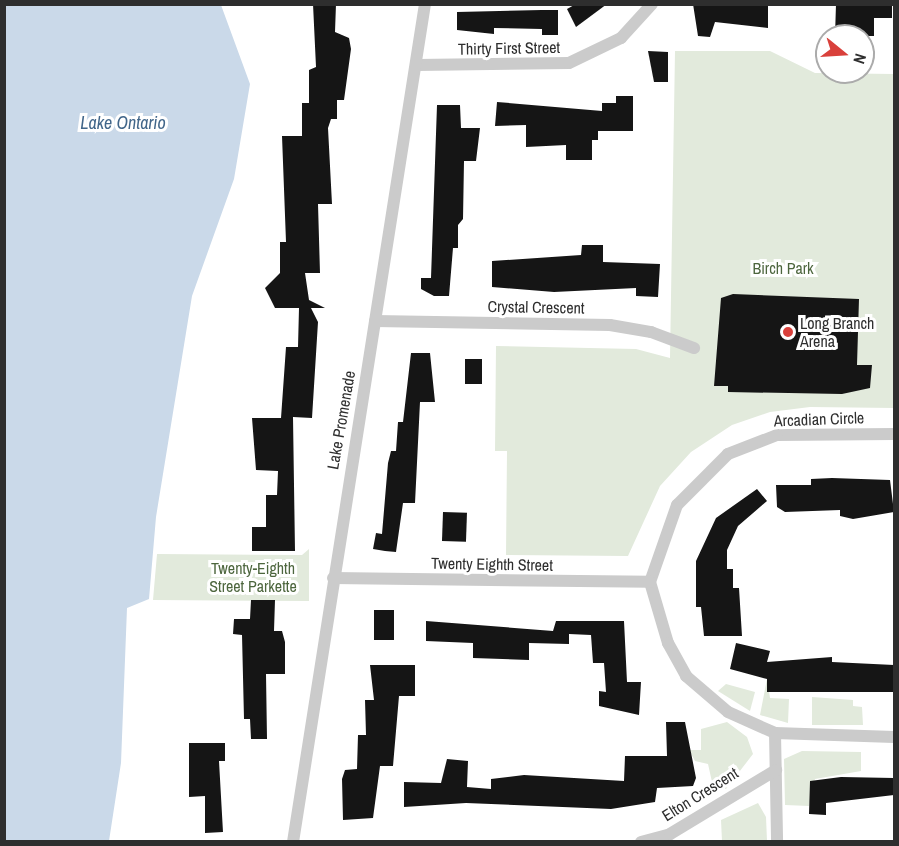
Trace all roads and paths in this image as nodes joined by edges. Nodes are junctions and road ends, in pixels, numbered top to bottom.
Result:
1 (425, 4) edge
2 (652, 4) edge
3 (417, 64) junction
4 (375, 321) junction
5 (694, 348) dead end
6 (894, 434) edge
7 (333, 578) junction
8 (650, 582) junction
9 (775, 733) junction
10 (894, 737) edge
11 (776, 770) junction
12 (293, 842) edge
13 (641, 842) edge
14 (777, 842) edge

1 - 3 street, Lake Promenade
2 - 3 street, Thirty First Street
3 - 4 street, Lake Promenade
4 - 5 street, Crystal Crescent
4 - 7 street, Lake Promenade
6 - 8 street, Arcadian Circle
7 - 8 street, Twenty Eighth Street
7 - 12 street, Lake Promenade
8 - 9 street
9 - 10 street
9 - 11 street
11 - 13 street, Elton Crescent
11 - 14 street

